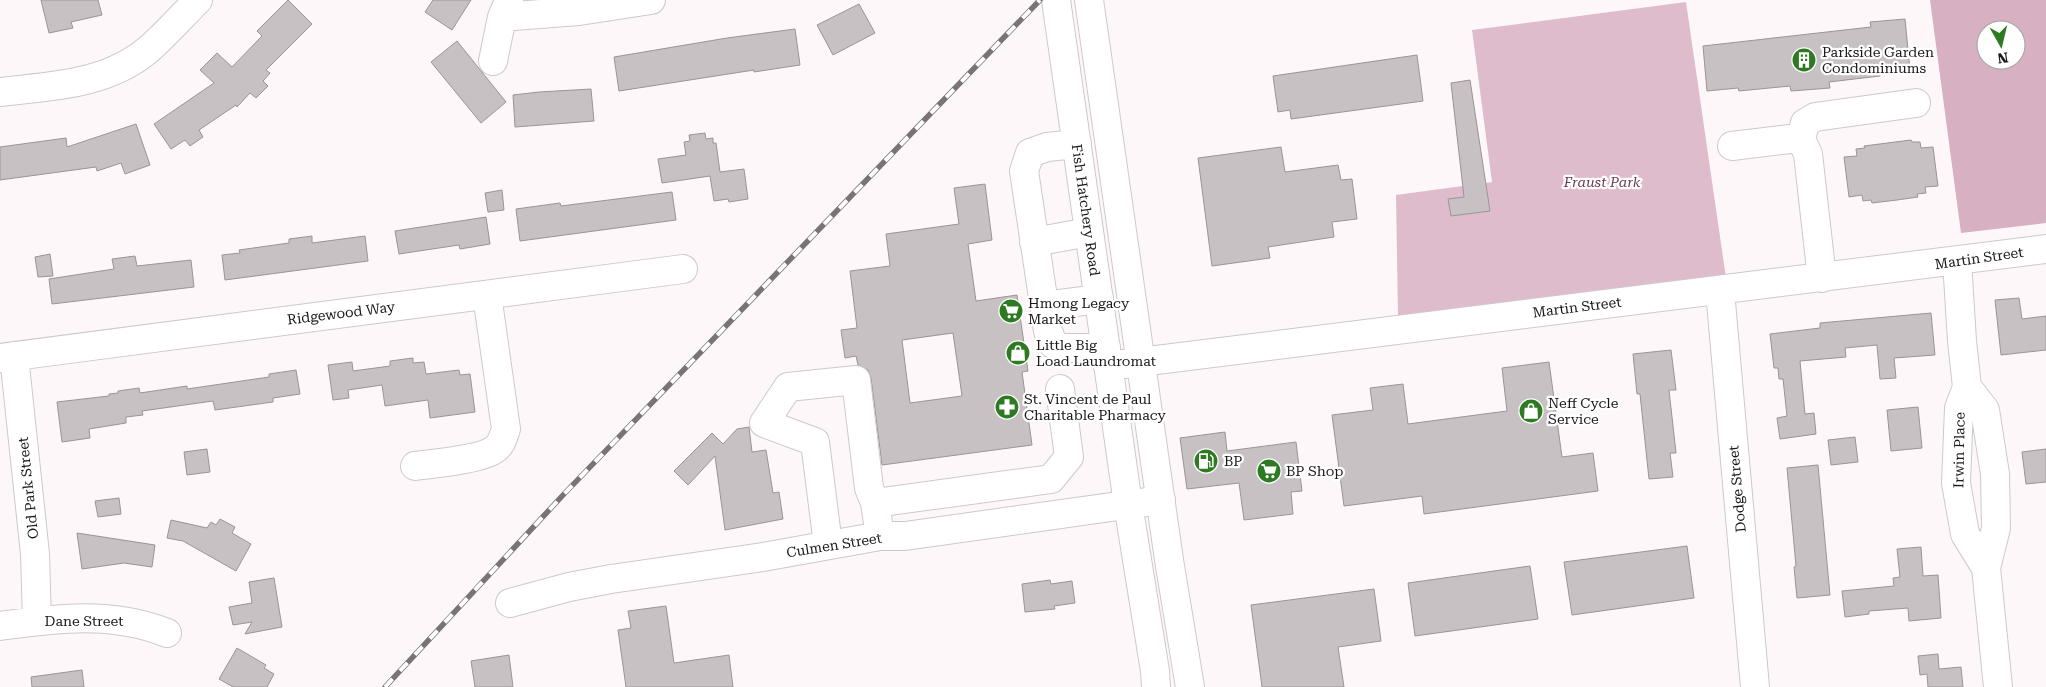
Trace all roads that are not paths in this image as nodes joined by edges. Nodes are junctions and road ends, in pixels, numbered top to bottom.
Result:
1 (198, 0) edge
2 (651, 0) edge
3 (1056, 0) edge
4 (1089, 0) edge
5 (579, 6) edge
6 (506, 8) edge
7 (493, 61) dead end
8 (0, 92) edge
9 (1916, 103) dead end
10 (1801, 140) junction
11 (1077, 144) junction
12 (1732, 146) dead end
13 (1089, 232) junction
14 (1034, 242) junction
15 (2046, 249) edge
16 (1957, 261) junction
17 (683, 269) dead end
18 (1822, 278) junction
19 (1720, 291) junction
20 (487, 295) junction
21 (1099, 299) junction
22 (1044, 306) junction
23 (7, 357) edge
24 (1107, 357) junction
25 (1142, 361) junction
26 (1967, 387) junction
27 (1060, 390) dead end
28 (415, 466) dead end
29 (1051, 479) junction
30 (1161, 500) junction
31 (875, 503) junction
32 (1128, 504) junction
33 (1055, 514) junction
34 (880, 536) junction
35 (828, 545) junction
36 (1986, 568) junction
37 (510, 603) dead end
38 (37, 621) junction
39 (0, 626) edge
40 (167, 632) dead end
41 (1156, 687) edge
42 (1190, 687) edge
43 (1755, 687) edge
44 (1998, 687) edge

1 - 8 street
2 - 5 street
3 - 11 street, Fish Hatchery Road
4 - 25 street
5 - 6 street
6 - 7 street
9 - 10 street
10 - 12 street
10 - 18 street
11 - 13 street, Fish Hatchery Road
11 - 14 street
13 - 14 street
13 - 21 street, Fish Hatchery Road
14 - 22 street
15 - 16 street, Martin Street
16 - 18 street, Martin Street
16 - 26 street, Irwin Place
17 - 20 street, Ridgewood Way
18 - 19 street, Martin Street
19 - 25 street, Martin Street
19 - 43 street, Dodge Street
20 - 23 street, Ridgewood Way
20 - 28 street
21 - 22 street
21 - 24 street, Fish Hatchery Road
22 - 24 street, Martin Street
23 - 38 street, Old Park Street
24 - 25 street, Martin Street
24 - 32 street, Fish Hatchery Road
25 - 30 street
26 - 36 street, Irwin Place
26 - 36 street, Irwin Place
27 - 29 street
29 - 31 street
29 - 33 street
30 - 32 street, Culmen Street
30 - 42 street
31 - 34 street
31 - 35 street
32 - 33 street, Culmen Street
32 - 41 street, Fish Hatchery Road
33 - 34 street, Culmen Street
34 - 35 street, Culmen Street
35 - 37 street, Culmen Street
36 - 44 street, Irwin Place
38 - 39 street, Dane Street
38 - 40 street, Dane Street

